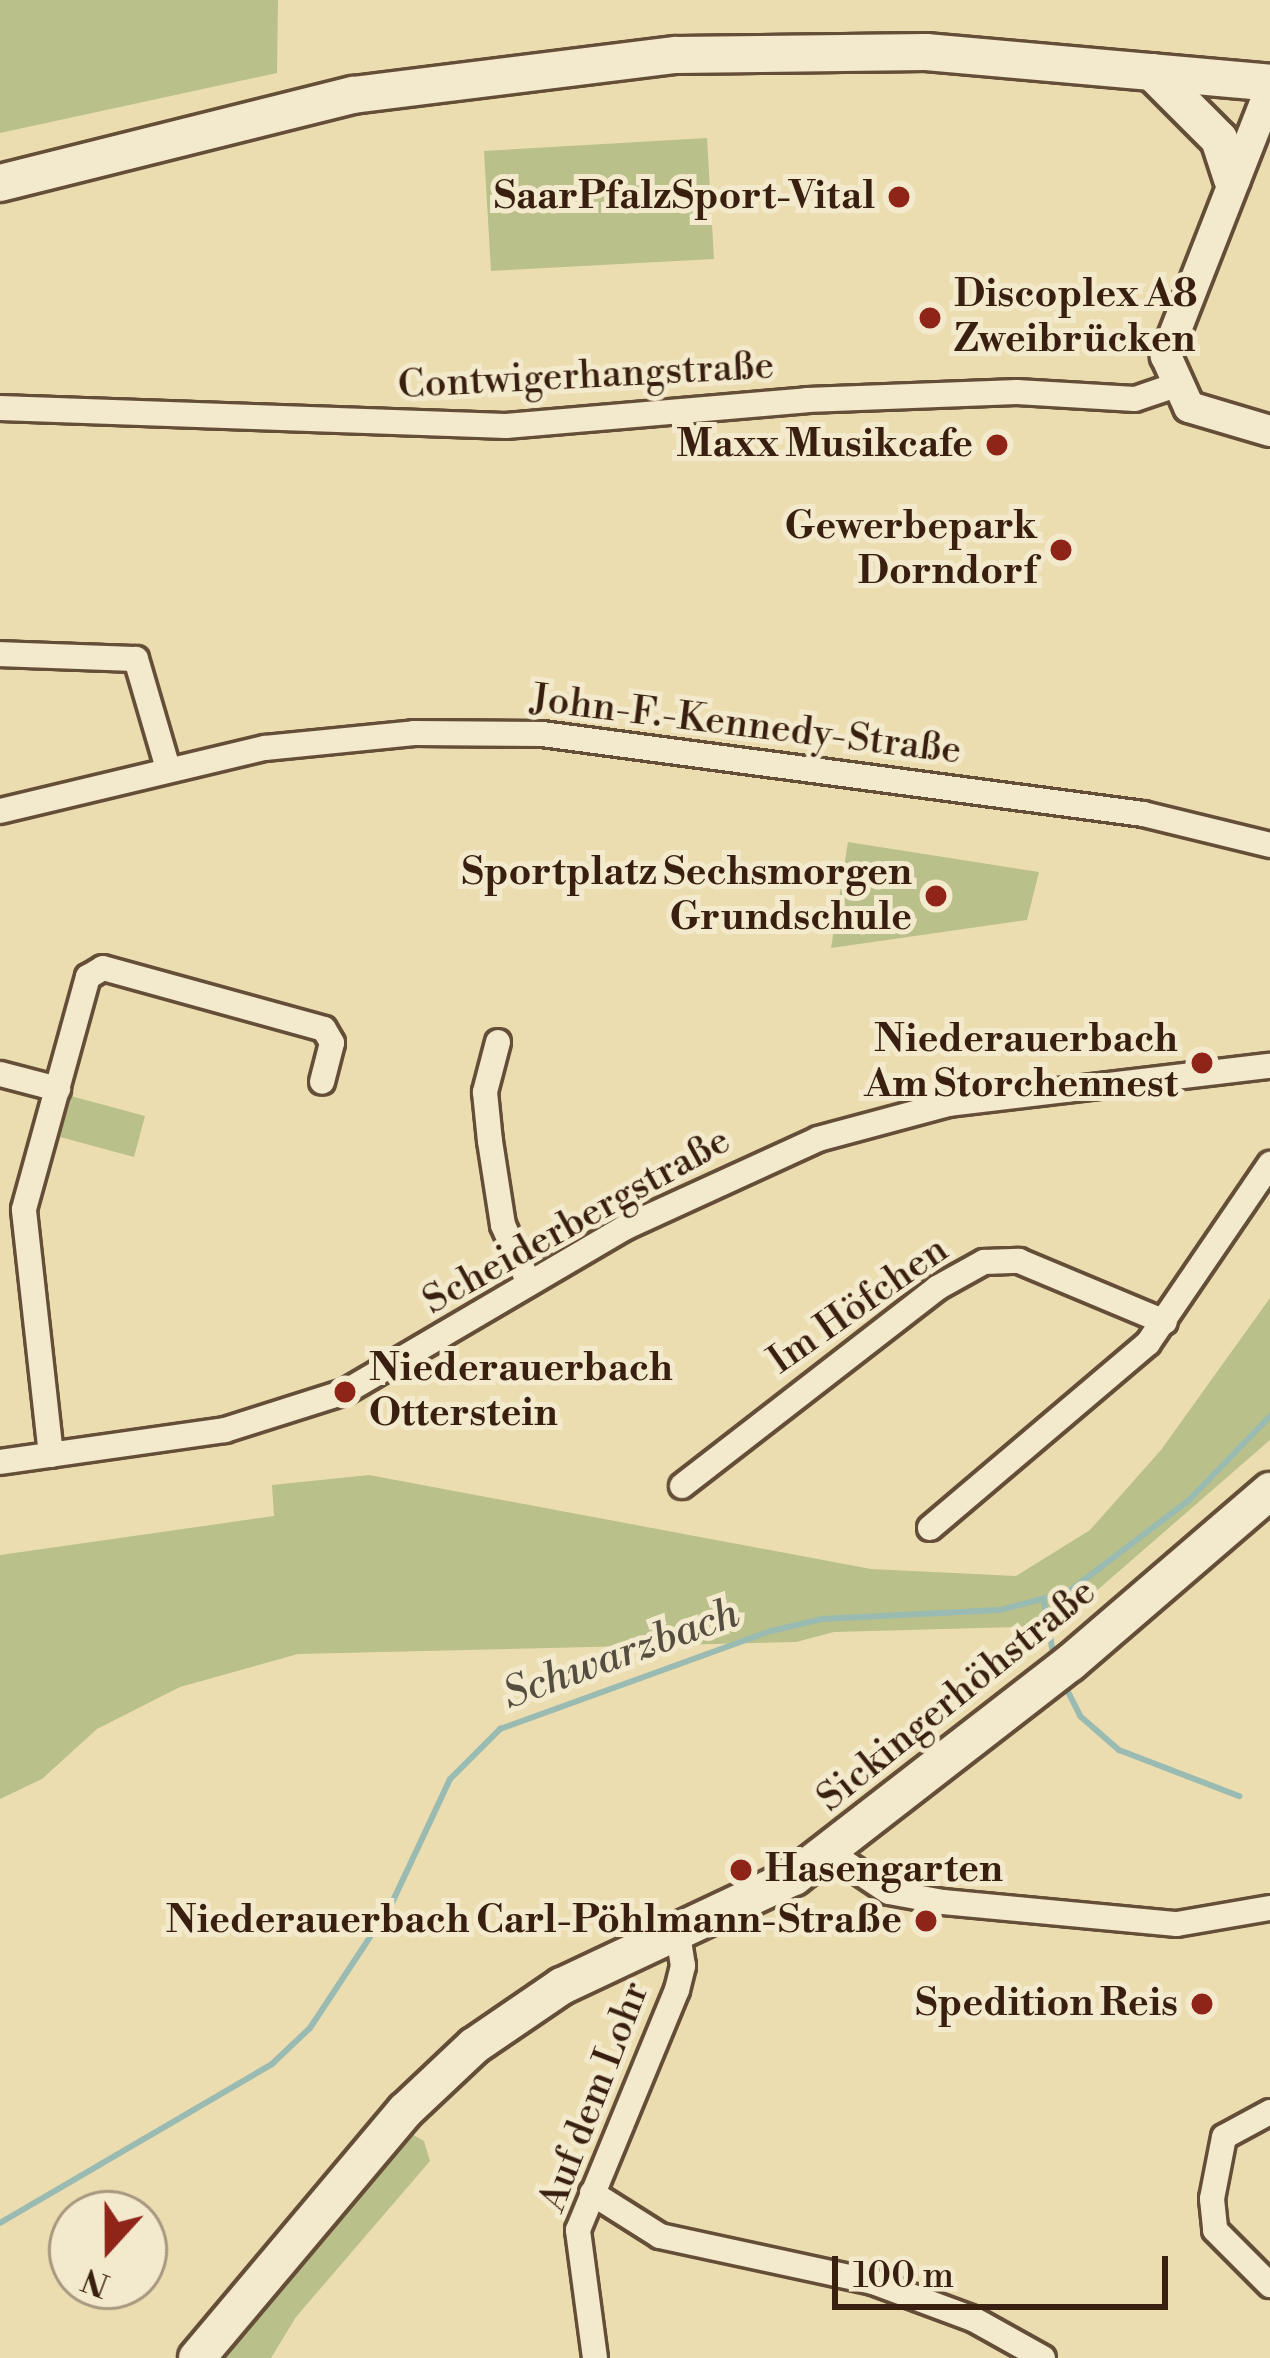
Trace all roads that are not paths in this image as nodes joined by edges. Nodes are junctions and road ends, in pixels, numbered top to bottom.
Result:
1 (1152, 72) junction
2 (1270, 87) edge
3 (1232, 179) junction
4 (0, 183) edge
5 (1173, 386) junction
6 (0, 408) edge
7 (1270, 431) edge
8 (0, 654) edge
9 (167, 765) junction
10 (0, 811) edge
11 (1270, 845) edge
12 (498, 1042) dead end
13 (1270, 1066) edge
14 (0, 1074) edge
15 (322, 1082) dead end
16 (58, 1089) junction
17 (1270, 1164) edge
18 (529, 1283) junction
19 (1165, 1322) junction
20 (51, 1455) junction
21 (0, 1462) edge
22 (682, 1486) dead end
23 (1270, 1491) edge
24 (931, 1528) dead end
25 (829, 1852) junction
26 (1270, 1908) edge
27 (678, 1933) junction
28 (1270, 2112) edge
29 (592, 2194) junction
30 (1270, 2285) edge
31 (197, 2358) edge
32 (595, 2358) edge
33 (1043, 2358) edge

1 - 2 main road
1 - 3 main road
1 - 4 main road
2 - 3 street
3 - 5 street
5 - 6 street, Contwigerhangstraße
5 - 7 street
8 - 9 street
9 - 10 street, John-F.-Kennedy-Straße
9 - 11 street, John-F.-Kennedy-Straße
12 - 18 street
13 - 18 street, Scheiderbergstraße
14 - 16 street
15 - 16 street
16 - 20 street
17 - 19 street
18 - 20 street, Scheiderbergstraße
19 - 22 street, Im Höfchen
19 - 24 street
20 - 21 street, Scheiderbergstraße
23 - 25 main road, Sickingerhöhstraße
25 - 26 street
25 - 27 main road, Sickingerhöhstraße
27 - 29 street, Auf dem Lohr
27 - 31 main road, Sickingerhöhstraße
28 - 30 street
29 - 32 street, Auf dem Lohr
29 - 33 street

